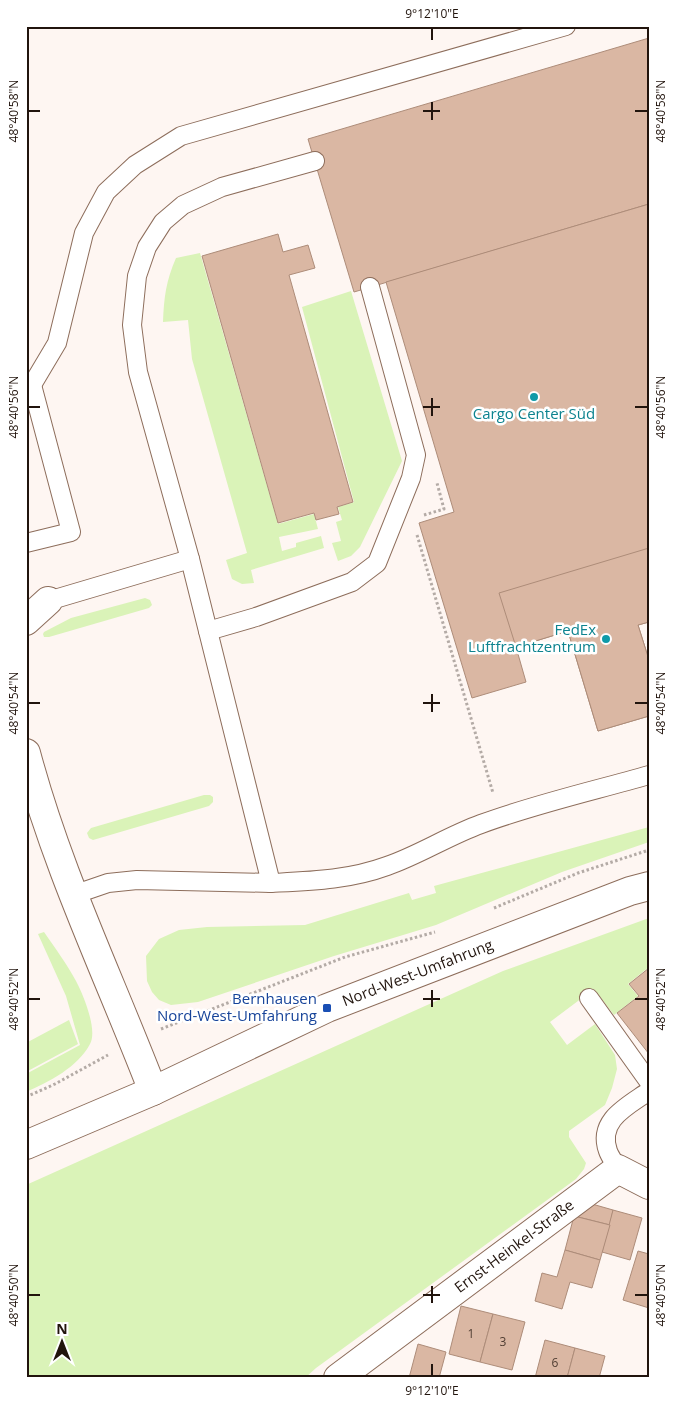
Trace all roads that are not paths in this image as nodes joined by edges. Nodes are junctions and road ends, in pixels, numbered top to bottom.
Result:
1 (566, 26) edge
2 (315, 162) dead end
3 (370, 287) dead end
4 (29, 387) edge
5 (26, 543) edge
6 (190, 559) junction
7 (37, 600) edge
8 (26, 621) edge
9 (208, 631) junction
10 (26, 753) edge
11 (649, 774) edge
12 (270, 883) junction
13 (649, 886) edge
14 (73, 895) junction
15 (589, 998) dead end
16 (649, 1082) edge
17 (153, 1091) junction
18 (649, 1091) edge
19 (26, 1145) edge
20 (618, 1169) junction
21 (649, 1185) edge
22 (338, 1378) edge

1 - 4 lane
2 - 6 lane
3 - 9 lane
4 - 5 lane
6 - 7 lane
6 - 9 lane
7 - 8 street
9 - 12 lane
10 - 14 street
11 - 12 lane
12 - 14 lane
13 - 17 street, Nord-West-Umfahrung
14 - 17 street
15 - 16 lane
17 - 19 street, Nord-West-Umfahrung
18 - 20 lane
20 - 21 street
20 - 22 street, Ernst-Heinkel-Straße

